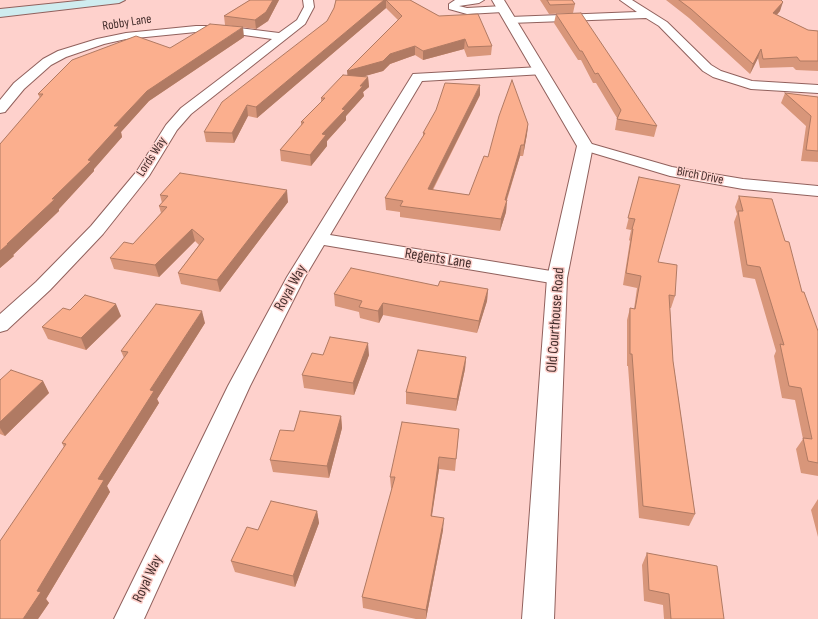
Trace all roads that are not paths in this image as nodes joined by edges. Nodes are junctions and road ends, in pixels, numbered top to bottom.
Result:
1 (119, 0) edge
2 (308, 0) edge
3 (479, 0) edge
4 (625, 0) edge
5 (504, 10) edge
6 (0, 13) edge
7 (647, 15) junction
8 (281, 37) junction
9 (540, 71) junction
10 (818, 89) edge
11 (0, 109) edge
12 (584, 146) junction
13 (817, 192) edge
14 (319, 239) junction
15 (557, 278) junction
16 (0, 325) edge
17 (129, 619) edge
18 (538, 619) edge

1 - 6 main road
2 - 8 street, Lords Way
3 - 5 street
4 - 7 street
5 - 7 street
5 - 9 street
7 - 10 street
8 - 11 street, Robby Lane
8 - 16 street, Lords Way
9 - 12 street
9 - 14 street, Royal Way
12 - 13 street, Birch Drive
12 - 15 street, Old Courthouse Road
14 - 15 street, Regents Lane
14 - 17 street, Royal Way
15 - 18 street, Old Courthouse Road

